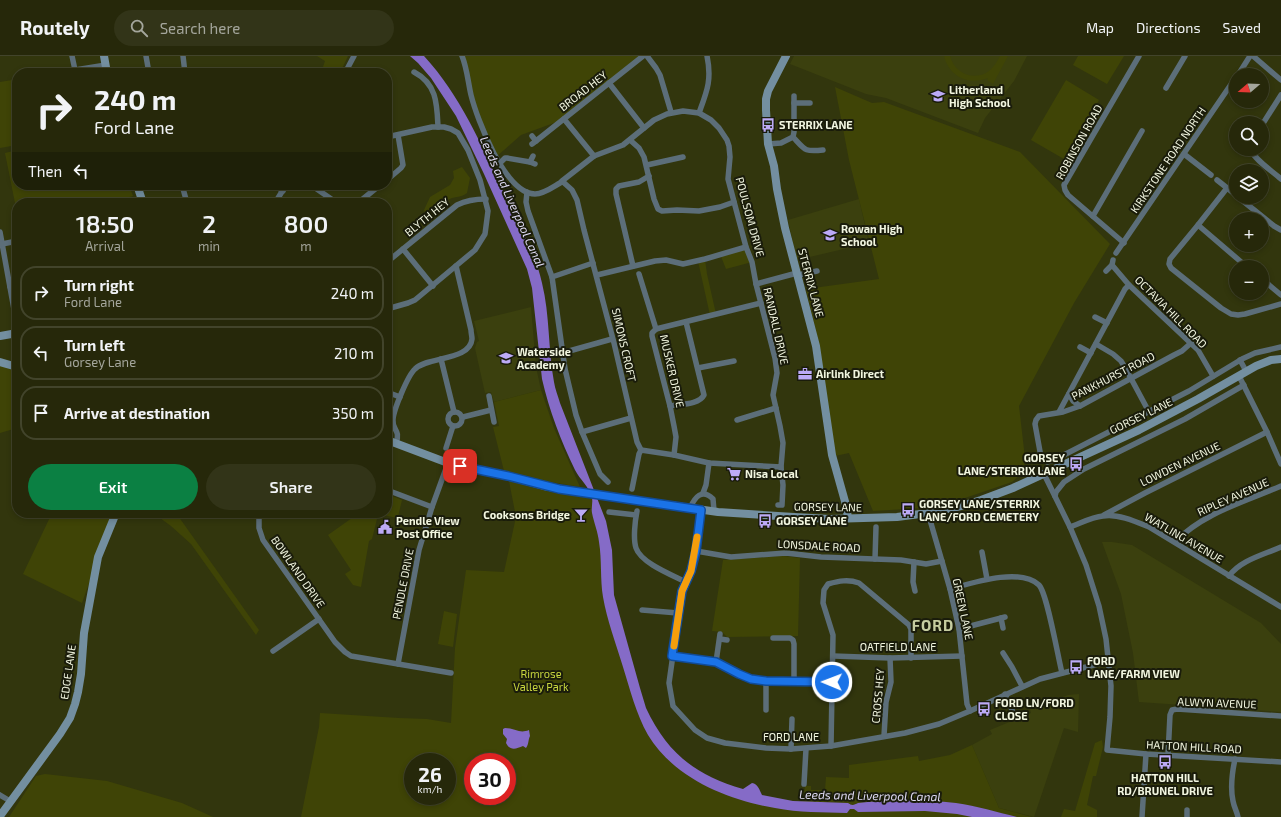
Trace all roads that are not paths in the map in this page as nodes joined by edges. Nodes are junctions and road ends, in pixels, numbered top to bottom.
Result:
1 (72, 56) edge
2 (104, 56) edge
3 (146, 56) edge
4 (183, 56) edge
5 (354, 56) edge
6 (462, 56) edge
7 (643, 56) edge
8 (647, 56) edge
9 (707, 56) edge
10 (786, 56) edge
11 (1139, 56) edge
12 (1185, 56) edge
13 (1252, 56) edge
14 (75, 68) edge
15 (106, 68) edge
16 (148, 68) edge
17 (184, 68) edge
18 (348, 68) edge
19 (1243, 68) edge
20 (414, 72) dead end
21 (1281, 80) edge
22 (609, 83) junction
23 (1166, 88) dead end
24 (1229, 88) edge
25 (1281, 95) edge
26 (794, 96) dead end
27 (794, 103) junction
28 (810, 103) dead end
29 (671, 112) junction
30 (699, 113) junction
31 (1268, 116) edge
32 (564, 119) junction
33 (438, 127) junction
34 (644, 128) junction
35 (1142, 131) dead end
36 (398, 135) junction
37 (392, 136) edge
38 (532, 136) dead end
39 (793, 137) junction
40 (630, 140) junction
41 (768, 144) junction
42 (822, 150) dead end
43 (1184, 154) junction
44 (533, 156) dead end
45 (594, 156) junction
46 (1255, 156) edge
47 (683, 157) dead end
48 (500, 163) junction
49 (647, 165) junction
50 (1211, 175) dead end
51 (392, 176) edge
52 (649, 176) junction
53 (1281, 179) edge
54 (1217, 180) dead end
55 (562, 182) junction
56 (1227, 188) joint
57 (318, 190) edge
58 (374, 190) edge
59 (283, 191) edge
60 (527, 192) junction
61 (278, 198) edge
62 (330, 198) edge
63 (364, 198) edge
64 (486, 199) junction
65 (734, 202) junction
66 (1247, 204) edge
67 (1092, 216) junction
68 (1198, 225) junction
69 (1281, 230) edge
70 (0, 232) edge
71 (12, 242) edge
72 (1124, 243) junction
73 (2, 244) junction
74 (746, 247) junction
75 (403, 249) junction
76 (1116, 253) dead end
77 (392, 258) edge
78 (1240, 260) edge
79 (593, 263) junction
80 (456, 266) junction
81 (633, 266) junction
82 (1106, 271) dead end
83 (817, 272) dead end
84 (639, 274) dead end
85 (798, 274) junction
86 (597, 275) junction
87 (552, 277) junction
88 (756, 284) junction
89 (1129, 285) junction
90 (1269, 285) edge
91 (433, 286) junction
92 (10, 287) joint
93 (1281, 295) edge
94 (12, 298) edge
95 (761, 303) junction
96 (1281, 304) edge
97 (392, 308) edge
98 (1095, 317) dead end
99 (686, 322) junction
100 (1107, 323) junction
101 (656, 329) junction
102 (12, 334) edge
103 (0, 336) edge
104 (612, 339) junction
105 (1191, 343) junction
106 (1096, 344) junction
107 (1080, 347) dead end
108 (1281, 347) edge
109 (562, 353) junction
110 (1091, 353) junction
111 (1281, 358) edge
112 (441, 359) junction
113 (1240, 360) junction
114 (734, 361) dead end
115 (0, 362) edge
116 (12, 366) edge
117 (698, 368) junction
118 (1246, 371) junction
119 (1213, 376) junction
120 (1239, 376) junction
121 (1131, 379) junction
122 (1244, 385) junction
123 (392, 394) edge
124 (1069, 394) junction
125 (489, 396) dead end
126 (400, 397) junction
127 (670, 406) junction
128 (1080, 406) junction
129 (776, 408) junction
130 (491, 410) junction
131 (454, 412) junction
132 (1059, 412) junction
133 (1149, 412) junction
134 (463, 417) junction
135 (393, 418) joint
136 (631, 418) junction
137 (737, 420) dead end
138 (494, 422) dead end
139 (453, 426) junction
140 (582, 432) junction
141 (1267, 432) junction
142 (392, 442) edge
143 (396, 443) junction
144 (446, 448) dead end
145 (641, 450) junction
146 (674, 455) junction
147 (1044, 461) joint
148 (448, 463) junction
149 (709, 463) junction
150 (1281, 464) edge
151 (781, 467) junction
152 (1044, 474) junction
153 (608, 482) dead end
154 (1281, 486) edge
155 (632, 489) dead end
156 (392, 492) edge
157 (703, 494) junction
158 (1055, 496) junction
159 (782, 505) dead end
160 (432, 506) junction
161 (690, 508) junction
162 (701, 510) junction
163 (714, 511) junction
164 (609, 512) dead end
165 (928, 513) junction
166 (1103, 516) junction
167 (114, 518) edge
168 (259, 518) edge
169 (848, 518) junction
170 (876, 527) dead end
171 (1070, 527) junction
172 (1175, 542) junction
173 (1281, 547) edge
174 (696, 551) junction
175 (982, 552) dead end
176 (875, 559) junction
177 (942, 561) junction
178 (914, 562) junction
179 (1229, 576) junction
180 (987, 579) junction
181 (686, 582) junction
182 (950, 589) junction
183 (915, 591) dead end
184 (1281, 607) edge
185 (642, 610) dead end
186 (678, 613) junction
187 (319, 619) junction
188 (1004, 628) dead end
189 (959, 629) junction
190 (773, 638) dead end
191 (727, 640) dead end
192 (273, 651) dead end
193 (1003, 653) dead end
194 (672, 656) junction
195 (833, 656) junction
196 (962, 656) junction
197 (890, 658) junction
198 (912, 658) junction
199 (1109, 661) junction
200 (716, 662) junction
201 (398, 664) junction
202 (451, 673) dead end
203 (1062, 673) junction
204 (766, 681) junction
205 (794, 681) junction
206 (832, 682) junction
207 (1022, 686) junction
208 (1005, 694) junction
209 (766, 710) dead end
210 (970, 711) junction
211 (1281, 716) edge
212 (792, 719) dead end
213 (1016, 719) dead end
214 (884, 736) junction
215 (832, 746) junction
216 (791, 749) junction
217 (806, 749) junction
218 (1146, 754) junction
219 (1168, 755) junction
220 (1235, 759) junction
221 (1281, 762) edge
222 (804, 784) dead end
223 (0, 795) edge
224 (10, 801) junction
225 (1187, 810) dead end
226 (0, 816) edge
227 (1142, 817) edge
228 (1187, 817) edge
229 (1238, 817) edge

1 - 14 street
2 - 15 main road
3 - 16 street
4 - 17 street
5 - 18 street
6 - 48 street
7 - 22 street, BROAD HEY
8 - 29 street
9 - 30 street
10 - 41 main road, STERRIX LANE
11 - 67 street, ROBINSON ROAD
12 - 23 street
13 - 19 street, KIRKSTONE ROAD NORTH
13 - 21 street
20 - 33 street
22 - 32 street, BROAD HEY
22 - 34 street
24 - 43 street, KIRKSTONE ROAD NORTH
25 - 31 street
26 - 27 street
27 - 28 street
27 - 39 street
29 - 30 street, POULSOM DRIVE
29 - 34 street, POULSOM DRIVE
30 - 65 street, POULSOM DRIVE
32 - 38 street, BROAD HEY
32 - 45 street
33 - 36 street
33 - 64 street
34 - 40 street, POULSOM DRIVE
35 - 67 street
36 - 37 street
36 - 51 street
39 - 41 street
39 - 42 street
40 - 45 street, POULSOM DRIVE
40 - 49 street
41 - 85 main road, STERRIX LANE
43 - 50 street
43 - 72 street, KIRKSTONE ROAD NORTH
44 - 48 street
45 - 55 street, POULSOM DRIVE
46 - 53 street
47 - 49 street
48 - 60 street
49 - 52 street
52 - 65 street
52 - 81 street
54 - 56 street
55 - 60 street, POULSOM DRIVE
55 - 79 street, SIMONS CROFT
56 - 68 street
57 - 62 street
58 - 63 street
59 - 61 street
60 - 87 street
64 - 75 street, BLYTH HEY
64 - 80 street
65 - 74 street, POULSOM DRIVE
66 - 69 street
67 - 72 street, ROBINSON ROAD
68 - 78 street
68 - 96 street
70 - 73 street
71 - 73 street
72 - 76 street, KIRKSTONE ROAD NORTH
73 - 92 street
74 - 81 street
74 - 88 street, POULSOM DRIVE
75 - 77 street, BLYTH HEY
75 - 91 street
79 - 86 street, SIMONS CROFT
79 - 87 street
80 - 91 street
80 - 112 street
81 - 86 street
82 - 89 street, OCTAVIA HILL ROAD
83 - 85 street
84 - 101 street
85 - 88 street
85 - 169 main road, STERRIX LANE
86 - 104 street, SIMONS CROFT
87 - 109 street
88 - 95 street, RANDALL DRIVE
89 - 100 street
89 - 105 street, OCTAVIA HILL ROAD
90 - 93 street
91 - 97 street
92 - 94 street
95 - 99 street, MUSKER DRIVE
95 - 129 street, RANDALL DRIVE
98 - 100 street
99 - 101 street, MUSKER DRIVE
99 - 117 street
100 - 106 street
101 - 127 street, MUSKER DRIVE
102 - 103 main road
104 - 109 street
104 - 136 street, SIMONS CROFT
105 - 119 street, OCTAVIA HILL ROAD
105 - 121 street, PANKHURST ROAD
106 - 110 street
106 - 121 street
107 - 110 street
108 - 113 street, GORSEY LANE
109 - 140 street
110 - 124 street
111 - 118 main road, GORSEY LANE
112 - 126 street
112 - 131 street
113 - 118 street
113 - 119 street, GORSEY LANE
114 - 117 street
115 - 116 main road
117 - 127 street
118 - 120 main road, GORSEY LANE
119 - 133 street, GORSEY LANE
120 - 122 street
120 - 152 main road, GORSEY LANE
121 - 128 street, PANKHURST ROAD
121 - 133 street
122 - 141 street
122 - 158 street
123 - 126 street
124 - 128 street
124 - 132 street
125 - 130 street
126 - 135 street
127 - 146 street, MUSKER DRIVE
128 - 132 street, PANKHURST ROAD
129 - 137 street
129 - 151 street, RANDALL DRIVE
130 - 134 street
130 - 138 street
131 - 134 street
131 - 139 street
132 - 147 street, PANKHURST ROAD
133 - 147 street, GORSEY LANE
134 - 139 street
135 - 143 street
136 - 140 street
136 - 145 street, SIMONS CROFT
139 - 144 street
140 - 153 street
141 - 150 street
141 - 166 street, LOWDEN AVENUE
142 - 143 main road, GORSEY LANE
143 - 148 main road, GORSEY LANE
145 - 146 street
145 - 155 street
146 - 149 street
148 - 160 street, PENDLE DRIVE
148 - 161 main road, GORSEY LANE
149 - 151 street
149 - 157 street
151 - 159 street, RANDALL DRIVE
152 - 158 street
152 - 165 main road, GORSEY LANE
154 - 172 street, RIPLEY AVENUE
156 - 160 street
157 - 161 street
157 - 163 street
158 - 171 street
160 - 201 street, PENDLE DRIVE
161 - 162 main road, GORSEY LANE
162 - 163 main road, GORSEY LANE
162 - 174 street, FORD LANE
163 - 169 main road, GORSEY LANE
164 - 181 street
165 - 169 main road, GORSEY LANE
165 - 177 street, GREEN LANE
166 - 171 street, WATLING AVENUE
166 - 172 street, WATLING AVENUE
167 - 224 main road, EDGE LANE
168 - 187 street, BOWLAND DRIVE
170 - 176 street
171 - 199 street
172 - 179 street, WATLING AVENUE
173 - 179 street
174 - 176 street, LONSDALE ROAD
174 - 181 street, FORD LANE
175 - 180 street
176 - 178 street, LONSDALE ROAD
177 - 178 street, LONSDALE ROAD
177 - 182 street, GREEN LANE
178 - 183 street
179 - 184 street, WATLING AVENUE
180 - 182 street
180 - 203 street
181 - 186 street, FORD LANE
182 - 189 street, GREEN LANE
185 - 186 street
186 - 194 street, FORD LANE
187 - 192 street, BOWLAND DRIVE
187 - 201 street, BOWLAND DRIVE
188 - 189 street
189 - 196 street, GREEN LANE
190 - 205 street
191 - 200 street
193 - 207 street
194 - 200 street
194 - 216 street, FORD LANE
195 - 197 street, OATFIELD LANE
195 - 198 street
195 - 206 street
196 - 198 street, OATFIELD LANE
196 - 210 street, GREEN LANE
197 - 198 street, OATFIELD LANE
197 - 214 street, CROSS HEY
199 - 203 street, FORD LANE
199 - 218 street, HATTON HILL ROAD
200 - 204 street
201 - 202 street, BOWLAND DRIVE
203 - 207 street, FORD LANE
204 - 205 street
204 - 209 street
205 - 206 street
206 - 215 street
207 - 208 street, FORD LANE
208 - 210 street, FORD LANE
208 - 213 street
210 - 214 street, FORD LANE
211 - 219 street, ALWYN AVENUE
212 - 216 street
214 - 215 street, FORD LANE
215 - 217 street, FORD LANE
216 - 217 street, FORD LANE
217 - 222 street
218 - 219 street, HATTON HILL ROAD
218 - 227 street
219 - 220 street, HATTON HILL ROAD
220 - 221 street, HATTON HILL ROAD
220 - 229 street
223 - 224 street
224 - 226 main road, EDGE LANE
225 - 228 street

